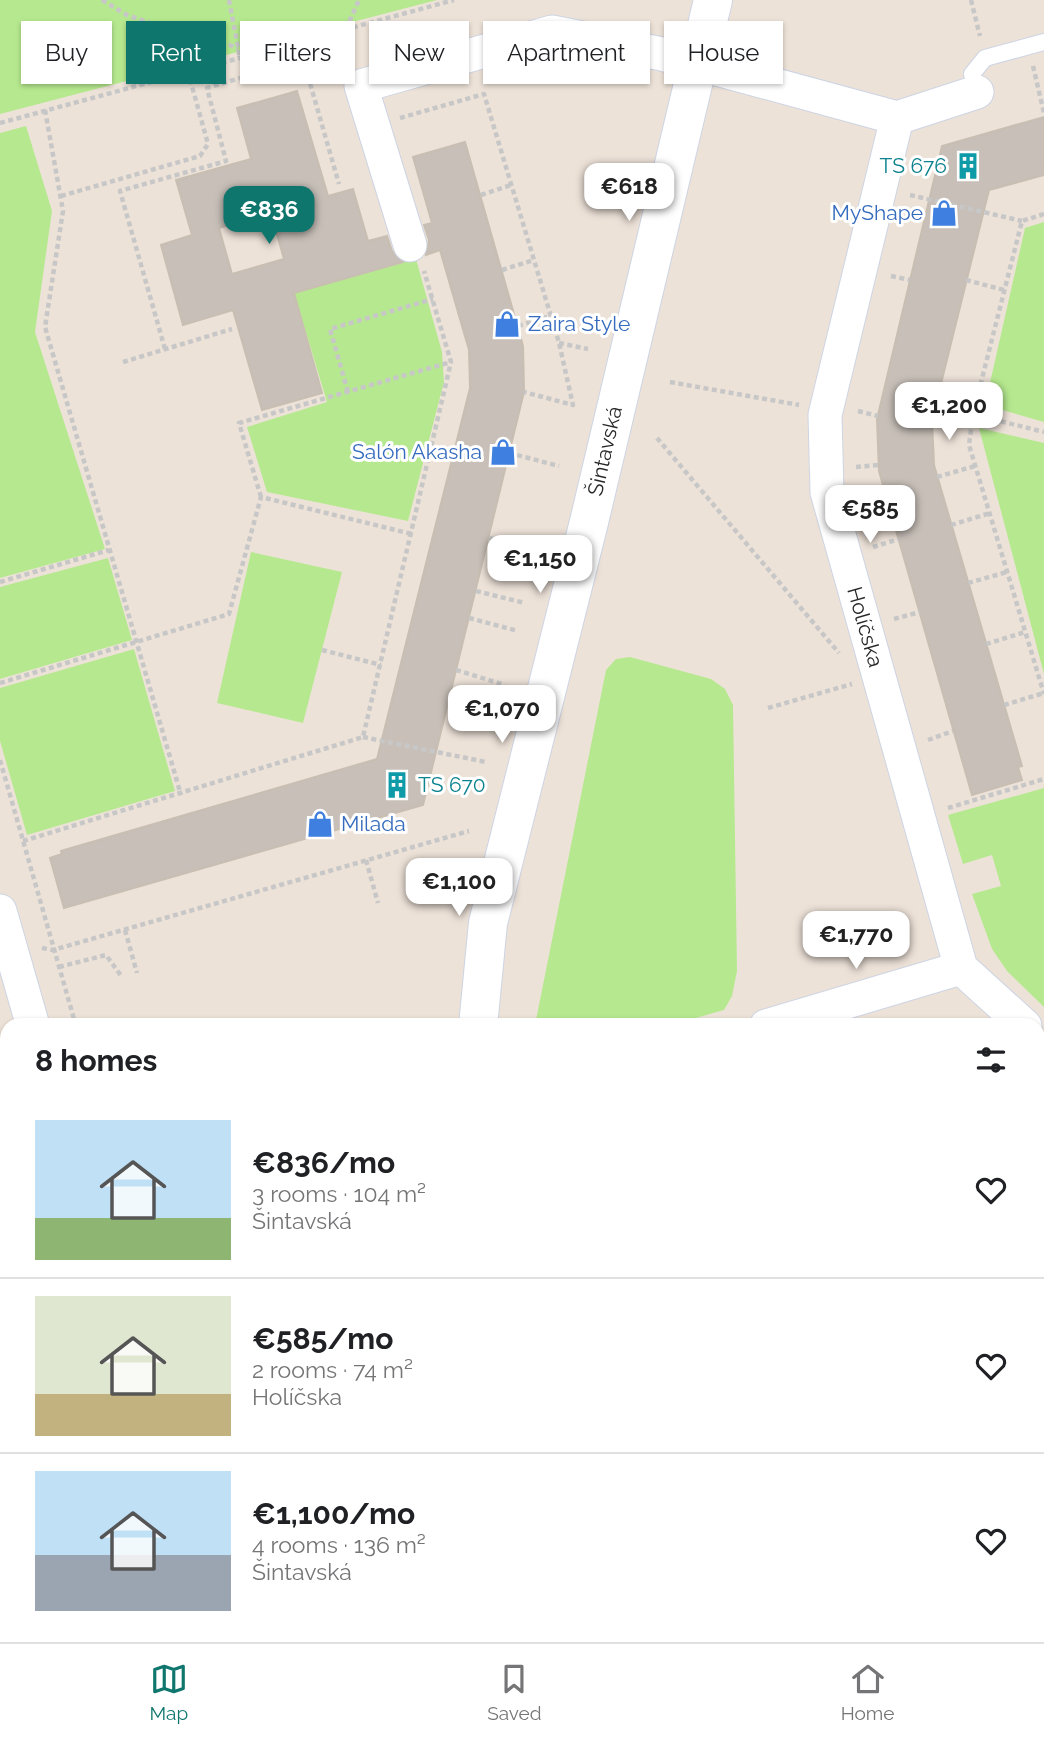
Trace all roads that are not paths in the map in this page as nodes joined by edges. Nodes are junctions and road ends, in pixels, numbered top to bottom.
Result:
1 (713, 0) edge
2 (701, 21) edge
3 (1044, 41) edge
4 (664, 56) edge
5 (675, 84) edge
6 (772, 84) edge
7 (977, 92) joint
8 (897, 118) junction
9 (411, 245) road end
10 (0, 911) edge
11 (961, 968) junction
12 (31, 1018) edge
13 (479, 1018) edge
14 (793, 1018) edge
15 (1016, 1018) edge

1 - 2 street, Šintavská
3 - 7 lane
4 - 9 street
5 - 13 street, Šintavská
6 - 8 street
7 - 8 street
8 - 11 street, Holíčska
10 - 12 street
11 - 14 street
11 - 15 street

